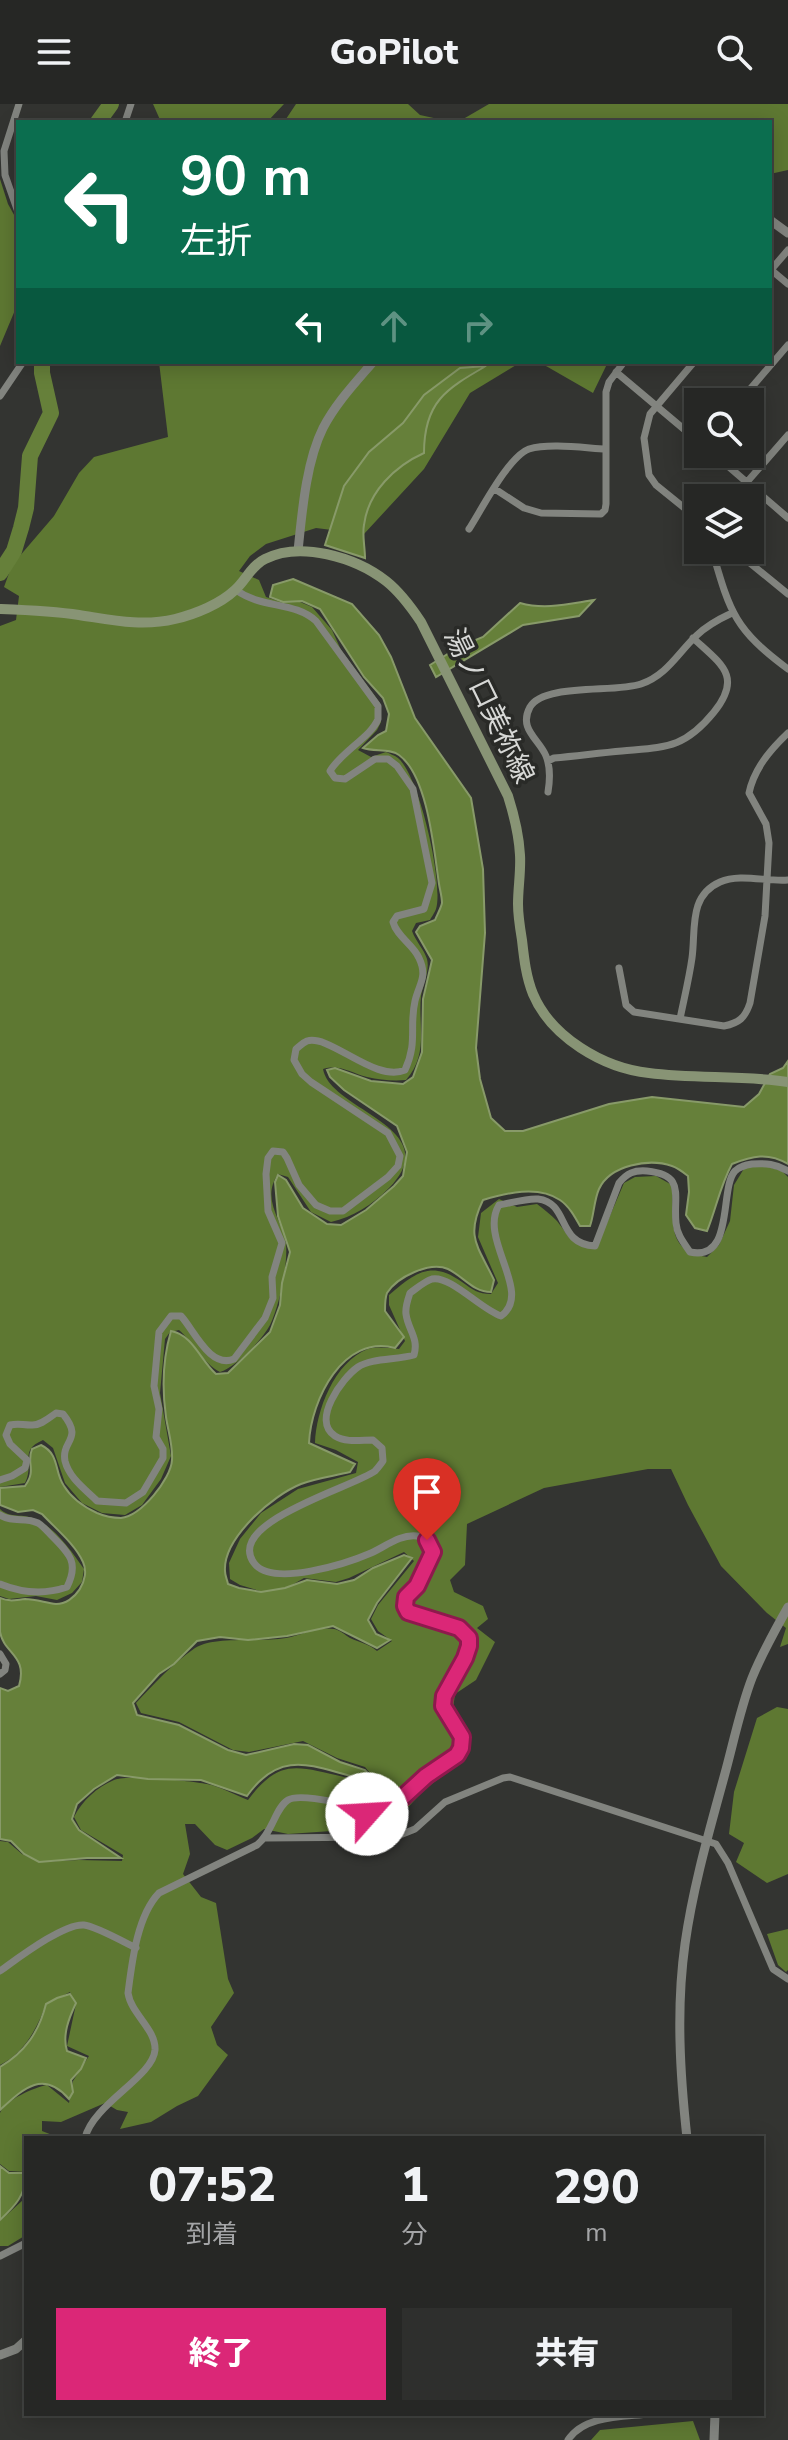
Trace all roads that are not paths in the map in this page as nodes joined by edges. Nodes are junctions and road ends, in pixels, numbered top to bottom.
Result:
1 (19, 104) edge
2 (16, 206) edge
3 (788, 250) edge
4 (772, 268) edge
5 (772, 272) edge
6 (788, 284) edge
7 (788, 345) edge
8 (22, 364) edge
9 (371, 364) edge
10 (622, 364) edge
11 (692, 364) edge
12 (772, 364) edge
13 (772, 364) edge
14 (616, 372) junction
15 (751, 388) edge
16 (0, 396) edge
17 (657, 406) junction
18 (684, 429) edge
19 (787, 437) edge
20 (606, 449) junction
21 (730, 468) edge
22 (747, 482) junction
23 (495, 489) junction
24 (684, 508) edge
25 (788, 518) edge
26 (469, 529) dead end
27 (298, 551) junction
28 (716, 564) edge
29 (751, 564) edge
30 (236, 590) junction
31 (788, 594) edge
32 (0, 609) edge
33 (732, 613) junction
34 (693, 638) junction
35 (788, 669) edge
36 (788, 733) edge
37 (548, 761) junction
38 (548, 792) dead end
39 (768, 880) junction
40 (788, 880) edge
41 (619, 968) dead end
42 (680, 1019) junction
43 (788, 1082) edge
44 (788, 1171) edge
45 (0, 1480) edge
46 (0, 1515) edge
47 (0, 1584) edge
48 (788, 1607) edge
49 (0, 1654) edge
50 (0, 1674) edge
51 (266, 1838) junction
52 (707, 1841) junction
53 (136, 1948) junction
54 (0, 1971) edge
55 (788, 1979) edge
56 (86, 2136) edge
57 (687, 2136) edge
58 (24, 2244) edge
59 (0, 2256) edge
60 (24, 2342) edge
61 (0, 2355) edge
62 (632, 2416) edge
63 (715, 2416) edge
64 (568, 2440) edge
65 (714, 2440) edge

1 - 2 street
3 - 4 street
5 - 6 street
7 - 13 street
8 - 16 street
9 - 27 street
10 - 14 street
11 - 17 street
12 - 15 street
14 - 17 street
14 - 20 street
17 - 18 street
17 - 24 street
19 - 22 street
20 - 23 street
20 - 23 street
21 - 22 street
22 - 25 street
23 - 26 street
27 - 30 main road, 湯ノ口美祢線
27 - 43 main road, 湯ノ口美祢線
28 - 33 street
29 - 31 street
30 - 32 main road, 湯ノ口美祢線
30 - 45 street
33 - 34 street
33 - 35 street
34 - 37 street
34 - 37 street
36 - 39 street
37 - 38 street
39 - 40 street
39 - 42 street
39 - 42 street
41 - 42 street
44 - 51 street
46 - 47 street
48 - 52 street
49 - 50 street
51 - 52 street
51 - 53 street
52 - 55 street
52 - 57 street
53 - 54 street
53 - 56 street
58 - 59 street
60 - 61 street
62 - 64 street
63 - 65 street

